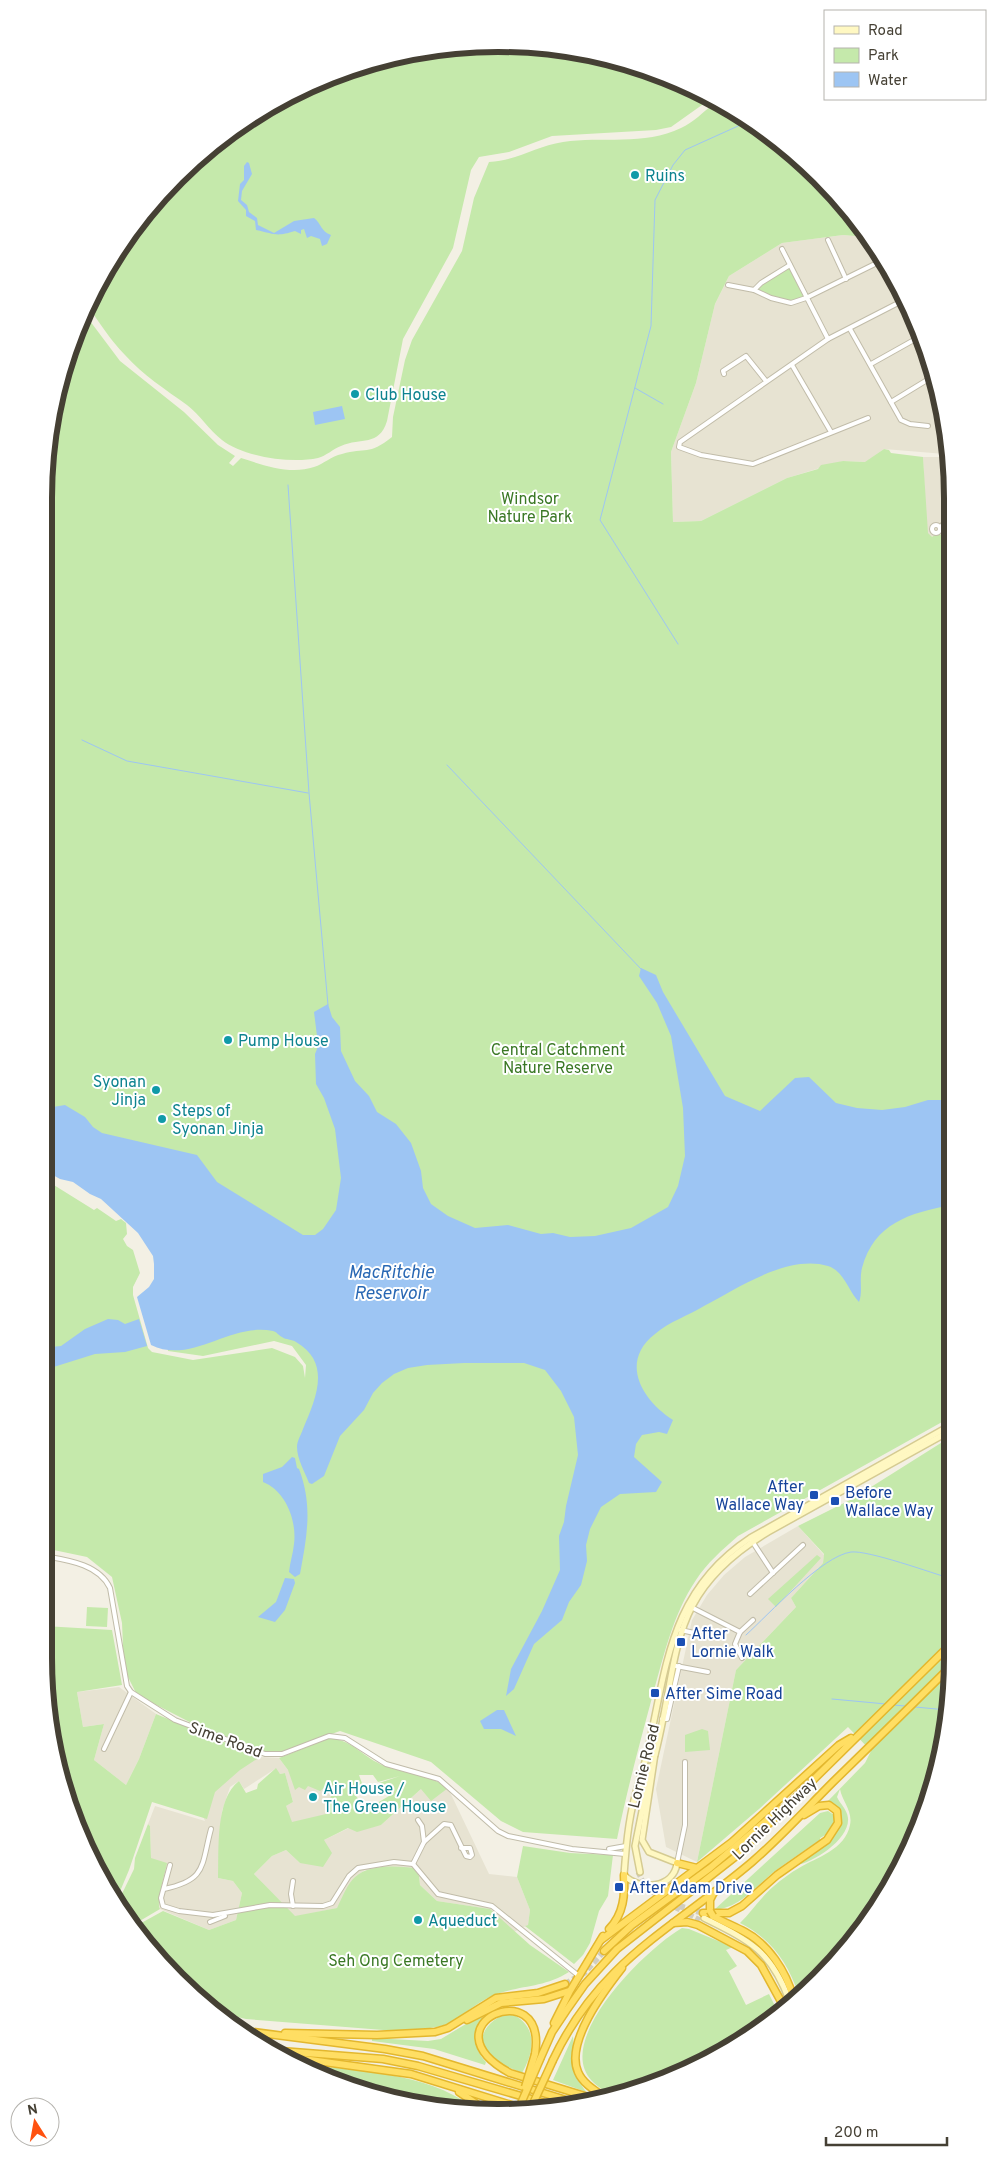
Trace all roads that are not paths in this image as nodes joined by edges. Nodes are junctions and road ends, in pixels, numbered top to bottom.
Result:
1 (828, 240) dead end
2 (782, 249) dead end
3 (876, 263) edge
4 (790, 265) junction
5 (846, 278) junction
6 (728, 285) dead end
7 (754, 290) junction
8 (806, 298) junction
9 (899, 303) edge
10 (850, 329) junction
11 (828, 339) junction
12 (914, 340) edge
13 (871, 364) junction
14 (792, 365) junction
15 (724, 374) dead end
16 (927, 380) edge
17 (766, 381) junction
18 (891, 402) junction
19 (868, 418) dead end
20 (928, 426) dead end
21 (831, 432) junction
22 (944, 523) edge
23 (940, 528) dead end
24 (944, 1430) edge
25 (944, 1434) edge
26 (901, 1455) junction
27 (751, 1540) junction
28 (803, 1545) dead end
29 (52, 1558) edge
30 (773, 1573) junction
31 (750, 1594) dead end
32 (690, 1606) junction
33 (753, 1620) dead end
34 (679, 1629) junction
35 (740, 1632) junction
36 (694, 1633) dead end
37 (672, 1649) junction
38 (944, 1650) edge
39 (742, 1658) dead end
40 (672, 1665) junction
41 (679, 1666) junction
42 (708, 1672) dead end
43 (944, 1673) edge
44 (670, 1674) junction
45 (675, 1680) junction
46 (131, 1692) junction
47 (655, 1716) junction
48 (662, 1719) junction
49 (858, 1734) junction
50 (104, 1749) dead end
51 (655, 1754) junction
52 (685, 1762) dead end
53 (645, 1765) junction
54 (796, 1798) junction
55 (418, 1820) dead end
56 (792, 1823) junction
57 (211, 1828) dead end
58 (424, 1842) junction
59 (626, 1846) junction
60 (567, 1847) junction
61 (461, 1848) dead end
62 (625, 1854) junction
63 (666, 1859) junction
64 (413, 1864) junction
65 (680, 1864) junction
66 (170, 1865) dead end
67 (697, 1868) junction
68 (672, 1874) junction
69 (624, 1875) junction
70 (683, 1879) junction
71 (293, 1881) dead end
72 (164, 1889) junction
73 (715, 1891) junction
74 (293, 1906) junction
75 (231, 1913) junction
76 (706, 1916) junction
77 (210, 1922) dead end
78 (672, 1923) junction
79 (601, 1940) junction
80 (604, 1951) tunnel mouth
81 (627, 1959) junction
82 (580, 1976) junction
83 (565, 1984) tunnel mouth
84 (570, 1991) junction
85 (792, 1994) edge
86 (786, 1998) edge
87 (781, 2002) edge
88 (448, 2028) junction
89 (552, 2032) junction
90 (256, 2033) edge
91 (276, 2036) junction
92 (287, 2051) edge
93 (538, 2056) junction
94 (300, 2058) edge
95 (440, 2082) junction
96 (599, 2092) edge
97 (585, 2096) edge
98 (564, 2100) edge
99 (543, 2102) edge
100 (533, 2103) edge
101 (477, 2104) edge
102 (510, 2104) edge
103 (521, 2104) edge

1 - 5 street
2 - 4 street
3 - 5 street
4 - 7 street
4 - 8 street
5 - 8 street
6 - 7 street
7 - 8 street
8 - 11 street
9 - 10 street
10 - 11 street
10 - 13 street
11 - 14 street
12 - 13 street
13 - 18 street
14 - 17 street
14 - 21 street
15 - 17 street
16 - 18 street
17 - 21 street
18 - 20 street
19 - 21 street
22 - 23 street
24 - 26 street, Lornie Road
25 - 26 street, Lornie Road
26 - 27 street, Lornie Road
27 - 30 street
27 - 32 street, Lornie Road
28 - 30 street
29 - 46 street
30 - 31 street
32 - 34 street, Lornie Road
32 - 35 street
33 - 35 street
34 - 36 street
34 - 37 street, Lornie Road
35 - 39 street
37 - 40 street, Lornie Road
37 - 47 street, Lornie Road
38 - 49 highway, Lornie Highway
40 - 41 street
40 - 44 street, Lornie Road
41 - 42 street
41 - 45 street, Lornie Road
43 - 56 highway, Lornie Highway
44 - 45 street
44 - 48 street, Lornie Road
45 - 48 street, Lornie Road
46 - 50 street
46 - 60 street, Sime Road
47 - 48 street
47 - 53 street, Lornie Road
48 - 51 street, Lornie Road
49 - 54 highway, Lornie Highway
49 - 67 highway
51 - 53 street
51 - 63 street
52 - 65 street
53 - 59 street, Lornie Road
54 - 80 highway
54 - 89 highway, Lornie Highway
55 - 58 street
56 - 73 highway, Lornie Highway
56 - 76 highway
57 - 72 street
58 - 61 street
58 - 64 street
59 - 60 street, Sime Road
59 - 62 street, Lornie Road
60 - 62 street, Sime Road
62 - 69 street, Lornie Road
63 - 65 street
63 - 68 street
64 - 74 street
64 - 82 street
65 - 67 highway
65 - 68 street
65 - 70 highway
66 - 72 street
67 - 70 highway
68 - 69 street
69 - 79 highway
70 - 79 highway
71 - 74 street
72 - 75 street
73 - 76 highway
73 - 78 highway, Lornie Highway
74 - 75 street
75 - 77 street
76 - 85 highway
76 - 86 street
78 - 81 highway, Lornie Highway
78 - 87 highway
79 - 82 highway
81 - 96 highway
81 - 100 highway, bridge
82 - 84 highway
83 - 88 highway
84 - 88 highway
84 - 89 highway
88 - 91 highway
89 - 93 highway
90 - 91 highway
91 - 98 highway
92 - 99 highway
93 - 97 highway
93 - 103 highway, bridge
94 - 95 highway
95 - 101 highway
95 - 102 highway

